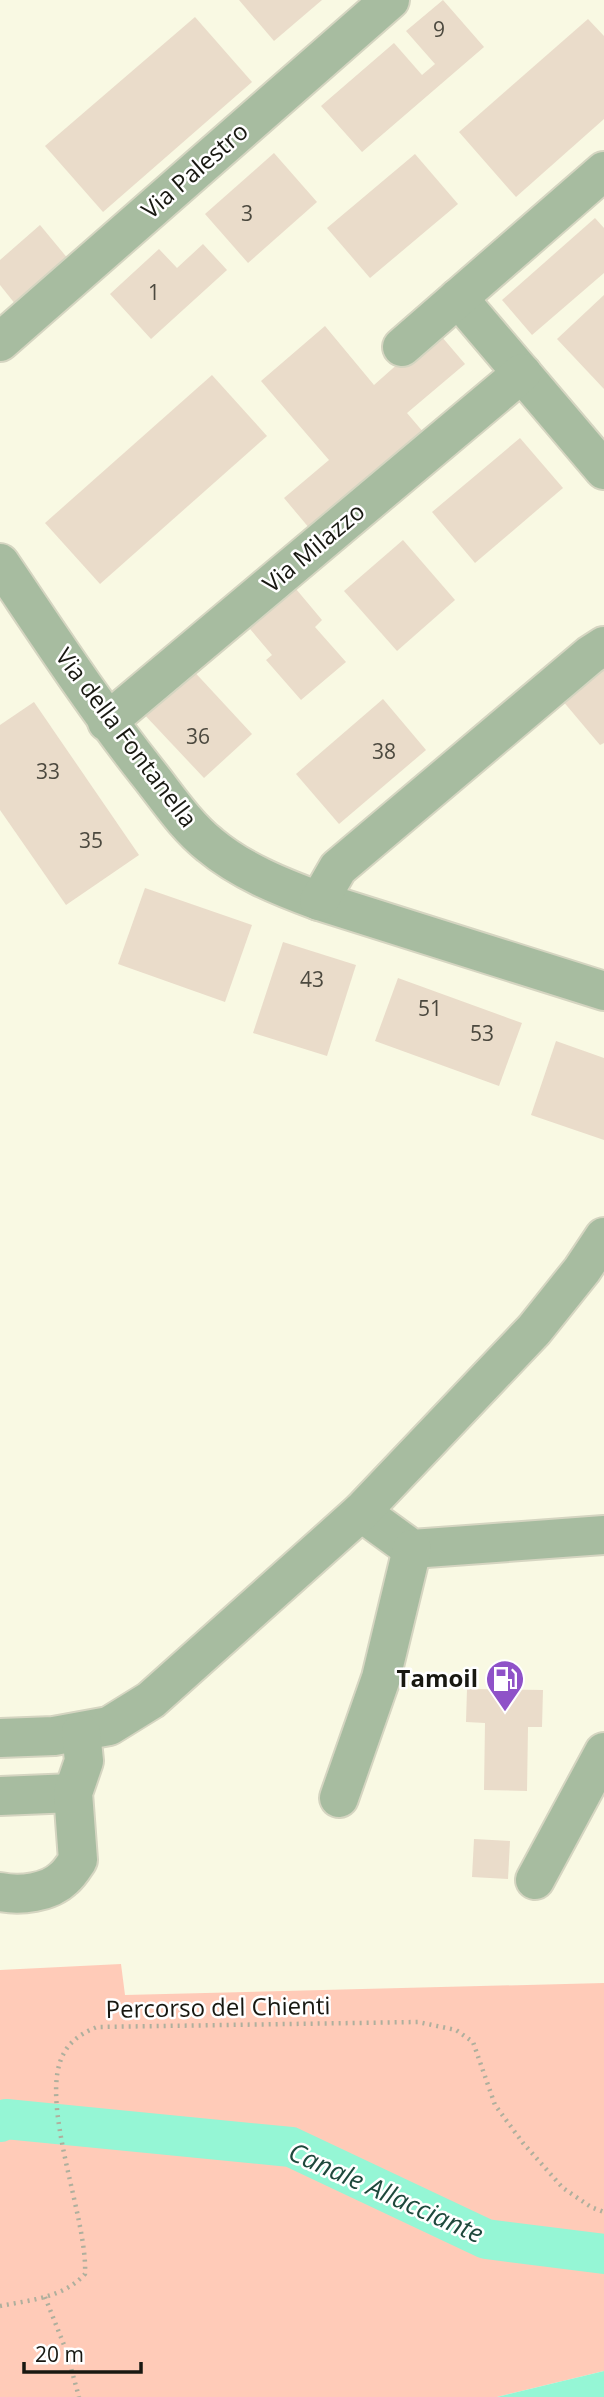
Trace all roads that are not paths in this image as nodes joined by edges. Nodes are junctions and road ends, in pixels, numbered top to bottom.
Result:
1 (390, 0) edge
2 (604, 171) edge
3 (458, 298) junction
4 (0, 342) edge
5 (402, 347) dead end
6 (522, 373) junction
7 (604, 470) edge
8 (0, 563) edge
9 (604, 646) edge
10 (107, 722) junction
11 (318, 901) junction
12 (604, 991) edge
13 (604, 1237) edge
14 (361, 1512) junction
15 (604, 1535) edge
16 (412, 1549) junction
17 (81, 1732) junction
18 (0, 1738) edge
19 (604, 1752) edge
20 (73, 1793) junction
21 (0, 1796) edge
22 (339, 1798) dead end
23 (535, 1880) dead end
24 (0, 1892) edge

1 - 4 street, Via Palestro
2 - 3 street
3 - 5 street
3 - 6 street
6 - 7 street
6 - 10 street, Via Milazzo
8 - 10 street, Via della Fontanella
9 - 11 street
10 - 11 street, Via della Fontanella
11 - 12 street, Via della Fontanella
13 - 14 street
14 - 16 street
14 - 17 street
15 - 16 street
16 - 22 street
17 - 18 street
17 - 20 street
19 - 23 street
20 - 21 street
20 - 24 street

